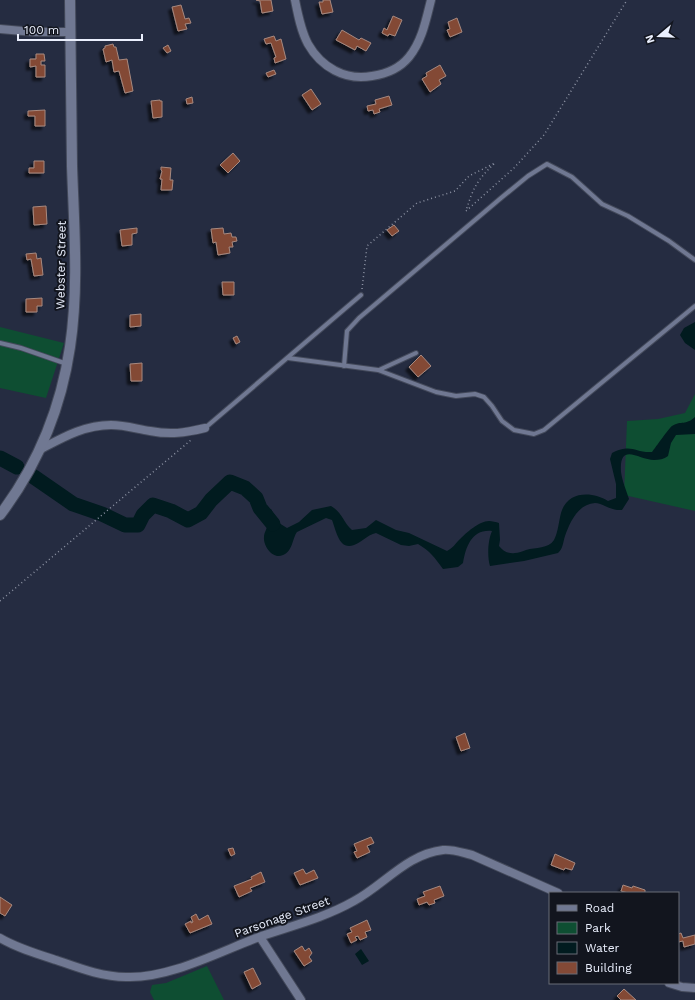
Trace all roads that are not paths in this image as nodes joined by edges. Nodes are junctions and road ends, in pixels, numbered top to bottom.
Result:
1 (70, 0) edge
2 (295, 0) edge
3 (431, 0) edge
4 (0, 29) edge
5 (71, 32) junction
6 (695, 260) edge
7 (361, 295) road end
8 (695, 306) edge
9 (0, 343) edge
10 (416, 354) dead end
11 (288, 358) junction
12 (67, 364) junction
13 (344, 366) junction
14 (378, 370) junction
15 (205, 428) joint
16 (39, 450) junction
17 (0, 515) edge
18 (556, 892) edge
19 (260, 937) junction
20 (0, 938) edge
21 (672, 984) edge
22 (695, 988) edge
23 (301, 1000) edge

1 - 5 street, Webster Street
2 - 3 street
4 - 5 street
5 - 12 street, Webster Street
6 - 13 lane
7 - 11 lane
8 - 14 lane
9 - 12 lane
10 - 14 lane
11 - 13 lane
11 - 15 lane
12 - 16 street, Webster Street
13 - 14 lane
15 - 16 street
16 - 17 street, Webster Street
18 - 19 street, Parsonage Street
19 - 20 street, Parsonage Street
19 - 23 street
21 - 22 street

